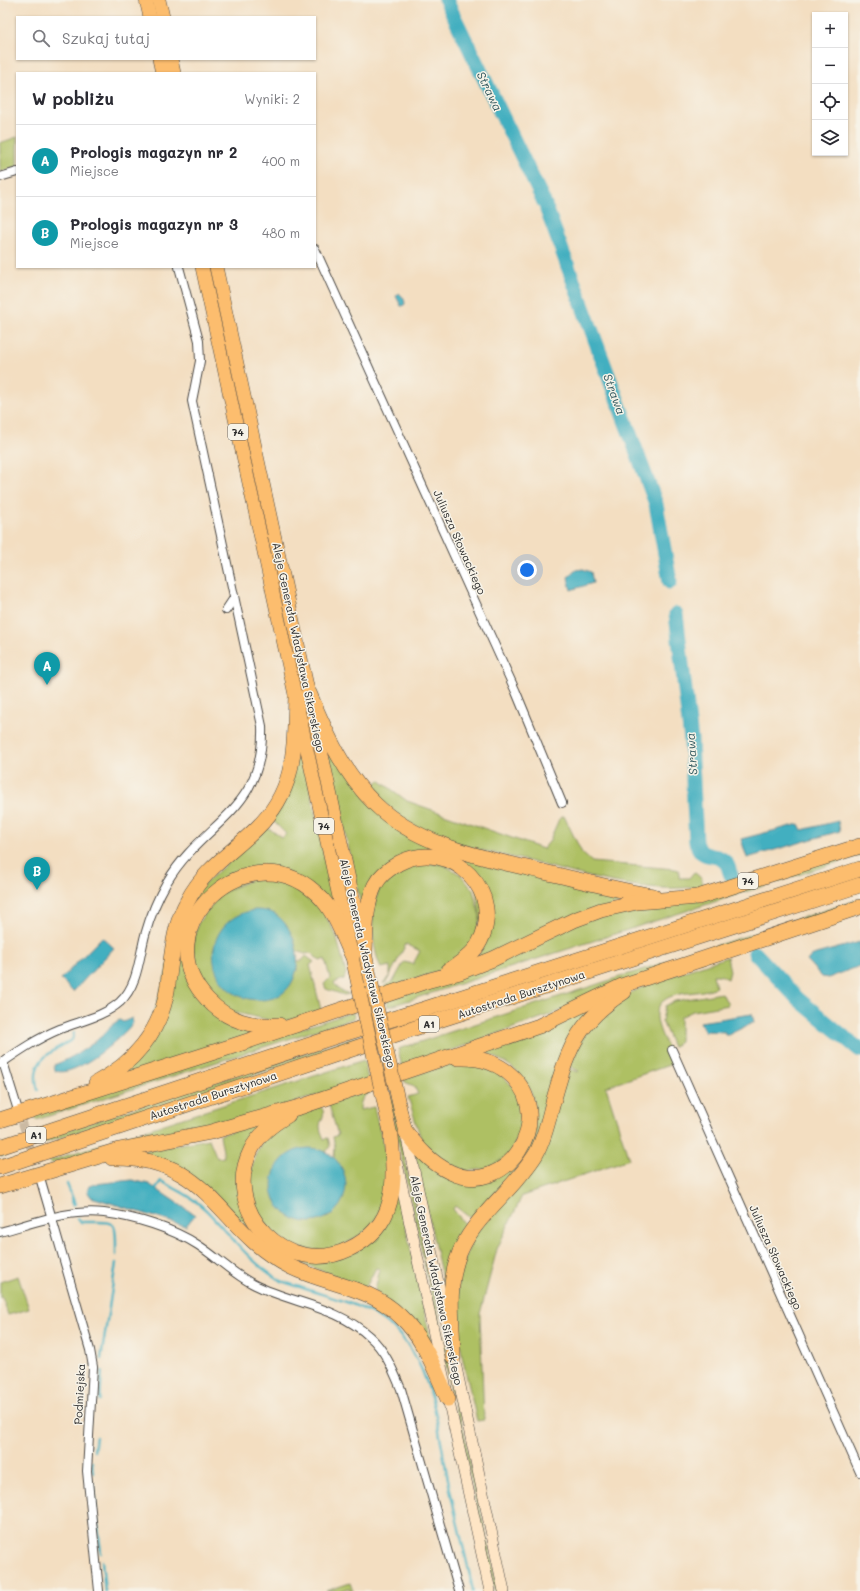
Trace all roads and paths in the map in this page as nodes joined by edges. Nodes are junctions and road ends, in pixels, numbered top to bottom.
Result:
1 (146, 0) edge
2 (159, 0) edge
3 (150, 16) edge
4 (163, 16) edge
5 (160, 60) edge
6 (172, 70) edge
7 (16, 172) edge
8 (0, 177) edge
9 (316, 251) edge
10 (179, 268) edge
11 (202, 268) edge
12 (216, 268) edge
13 (234, 598) junction
14 (226, 610) dead end
15 (302, 695) junction
16 (562, 803) dead end
17 (860, 846) edge
18 (860, 869) edge
19 (860, 885) edge
20 (676, 899) junction
21 (860, 907) edge
22 (358, 953) junction
23 (659, 974) junction
24 (430, 980) junction
25 (316, 1018) junction
26 (672, 1050) dead end
27 (437, 1062) junction
28 (1, 1063) edge
29 (66, 1098) junction
30 (304, 1106) junction
31 (17, 1107) tunnel mouth
32 (0, 1120) edge
33 (406, 1132) junction
34 (391, 1136) junction
35 (0, 1147) edge
36 (81, 1161) junction
37 (0, 1167) edge
38 (42, 1181) tunnel mouth
39 (0, 1186) edge
40 (53, 1217) junction
41 (0, 1232) edge
42 (453, 1357) junction
43 (448, 1399) junction
44 (860, 1472) edge
45 (99, 1591) edge
46 (459, 1591) edge
47 (490, 1591) edge
48 (504, 1591) edge

1 - 3 main road
2 - 4 main road
5 - 6 main road
7 - 8 street
9 - 16 street, Juliusza Słowackiego
10 - 13 street
11 - 15 main road, Aleje Generała Władysława Sikorskiego / 74
12 - 15 main road, Aleje Generała Władysława Sikorskiego / 74
13 - 14 street
13 - 28 street
15 - 20 highway
15 - 22 main road, Aleje Generała Władysława Sikorskiego / 74
15 - 29 highway
17 - 20 highway, 74
18 - 35 highway, Autostrada Bursztynowa / A1
19 - 37 highway, Autostrada Bursztynowa / A1
20 - 24 highway
21 - 23 highway
22 - 24 highway
22 - 25 highway
22 - 33 main road, Aleje Generała Władysława Sikorskiego, bridge
22 - 34 main road, Aleje Generała Władysława Sikorskiego / 74, bridge
23 - 27 highway
23 - 42 highway
24 - 25 highway
25 - 29 highway
26 - 44 street, Juliusza Słowackiego
27 - 30 highway
27 - 33 highway
28 - 31 street
29 - 32 highway
30 - 34 highway
30 - 36 highway
33 - 42 main road, Aleje Generała Władysława Sikorskiego
34 - 43 main road, Aleje Generała Władysława Sikorskiego
36 - 39 highway
36 - 43 highway
38 - 40 street, Podmiejska
40 - 41 street
40 - 45 street, Podmiejska
40 - 46 street
42 - 48 main road, Aleje Generała Władysława Sikorskiego
43 - 47 main road, Aleje Generała Władysława Sikorskiego

